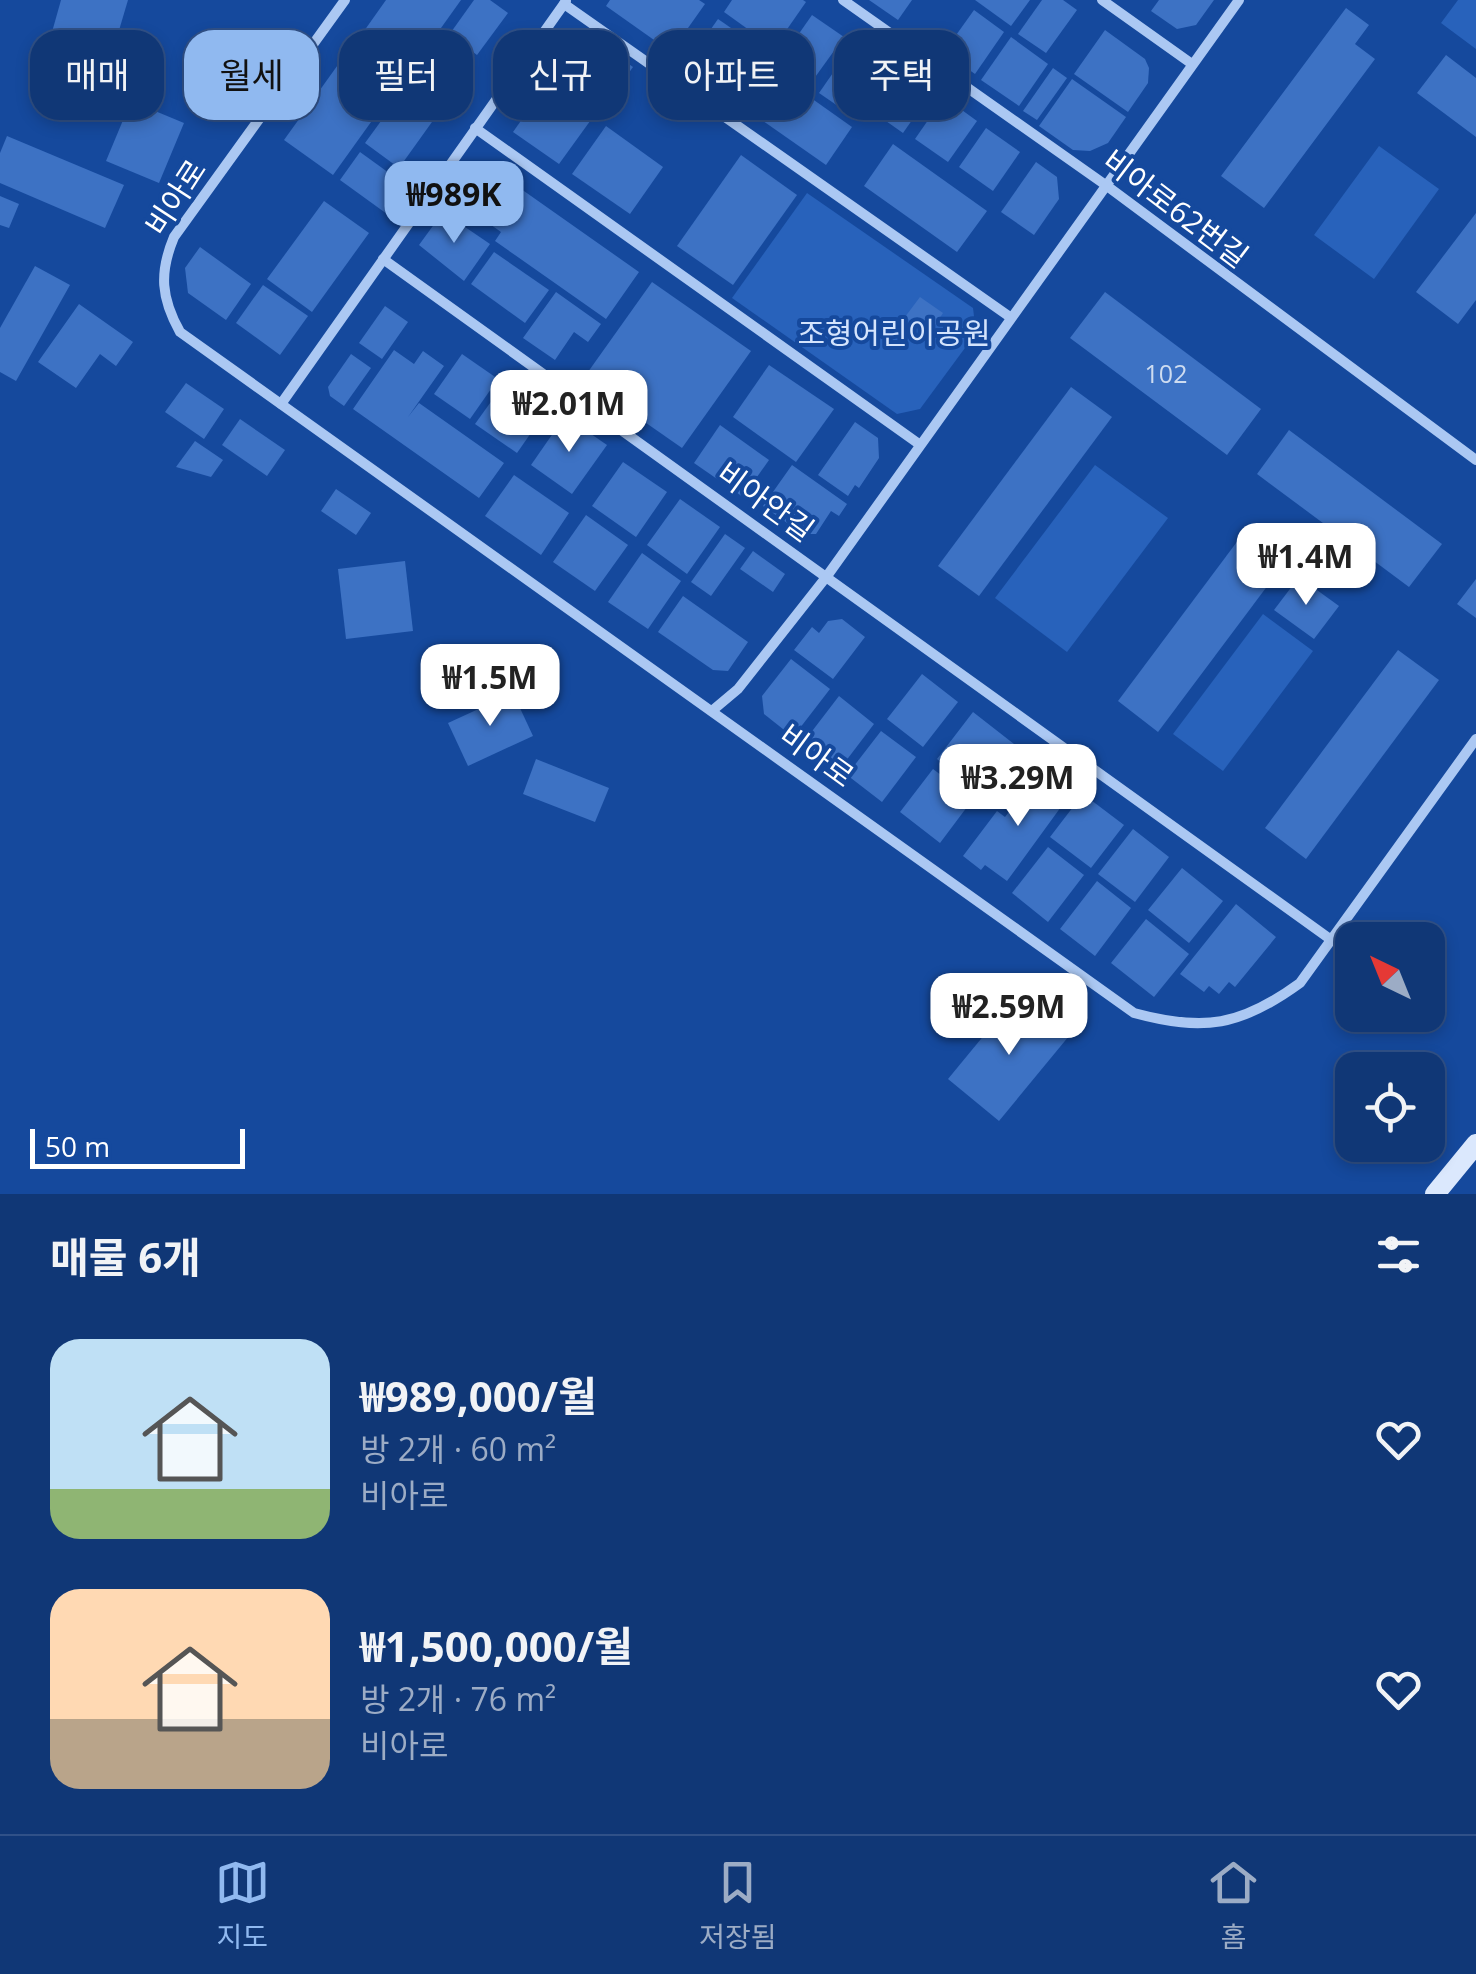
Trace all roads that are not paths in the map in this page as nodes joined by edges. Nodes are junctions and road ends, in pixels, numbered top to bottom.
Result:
1 (345, 0) edge
2 (843, 0) edge
3 (1102, 0) edge
4 (1238, 0) edge
5 (565, 2) edge
6 (1192, 64) junction
7 (475, 128) junction
8 (1107, 186) junction
9 (383, 258) junction
10 (1010, 317) junction
11 (281, 404) junction
12 (918, 444) junction
13 (1476, 460) edge
14 (827, 576) junction
15 (713, 710) junction
16 (1476, 739) edge
17 (1330, 939) junction
18 (1476, 1144) edge
19 (1434, 1194) edge

1 - 11 street, 비아로
2 - 8 street, 비아로62번길
3 - 6 street
4 - 6 street, 비아안길
5 - 7 street
5 - 10 street
6 - 8 street, 비아안길
7 - 9 street
7 - 12 street
8 - 10 street, 비아안길
8 - 13 street, 비아로62번길
9 - 11 street
9 - 14 street, 비아안길
10 - 12 street, 비아안길
11 - 15 street, 비아로
12 - 14 street, 비아안길
14 - 15 street, 비아안길
14 - 17 street
15 - 17 street, 비아로
16 - 17 street, 비아로
18 - 19 main road

